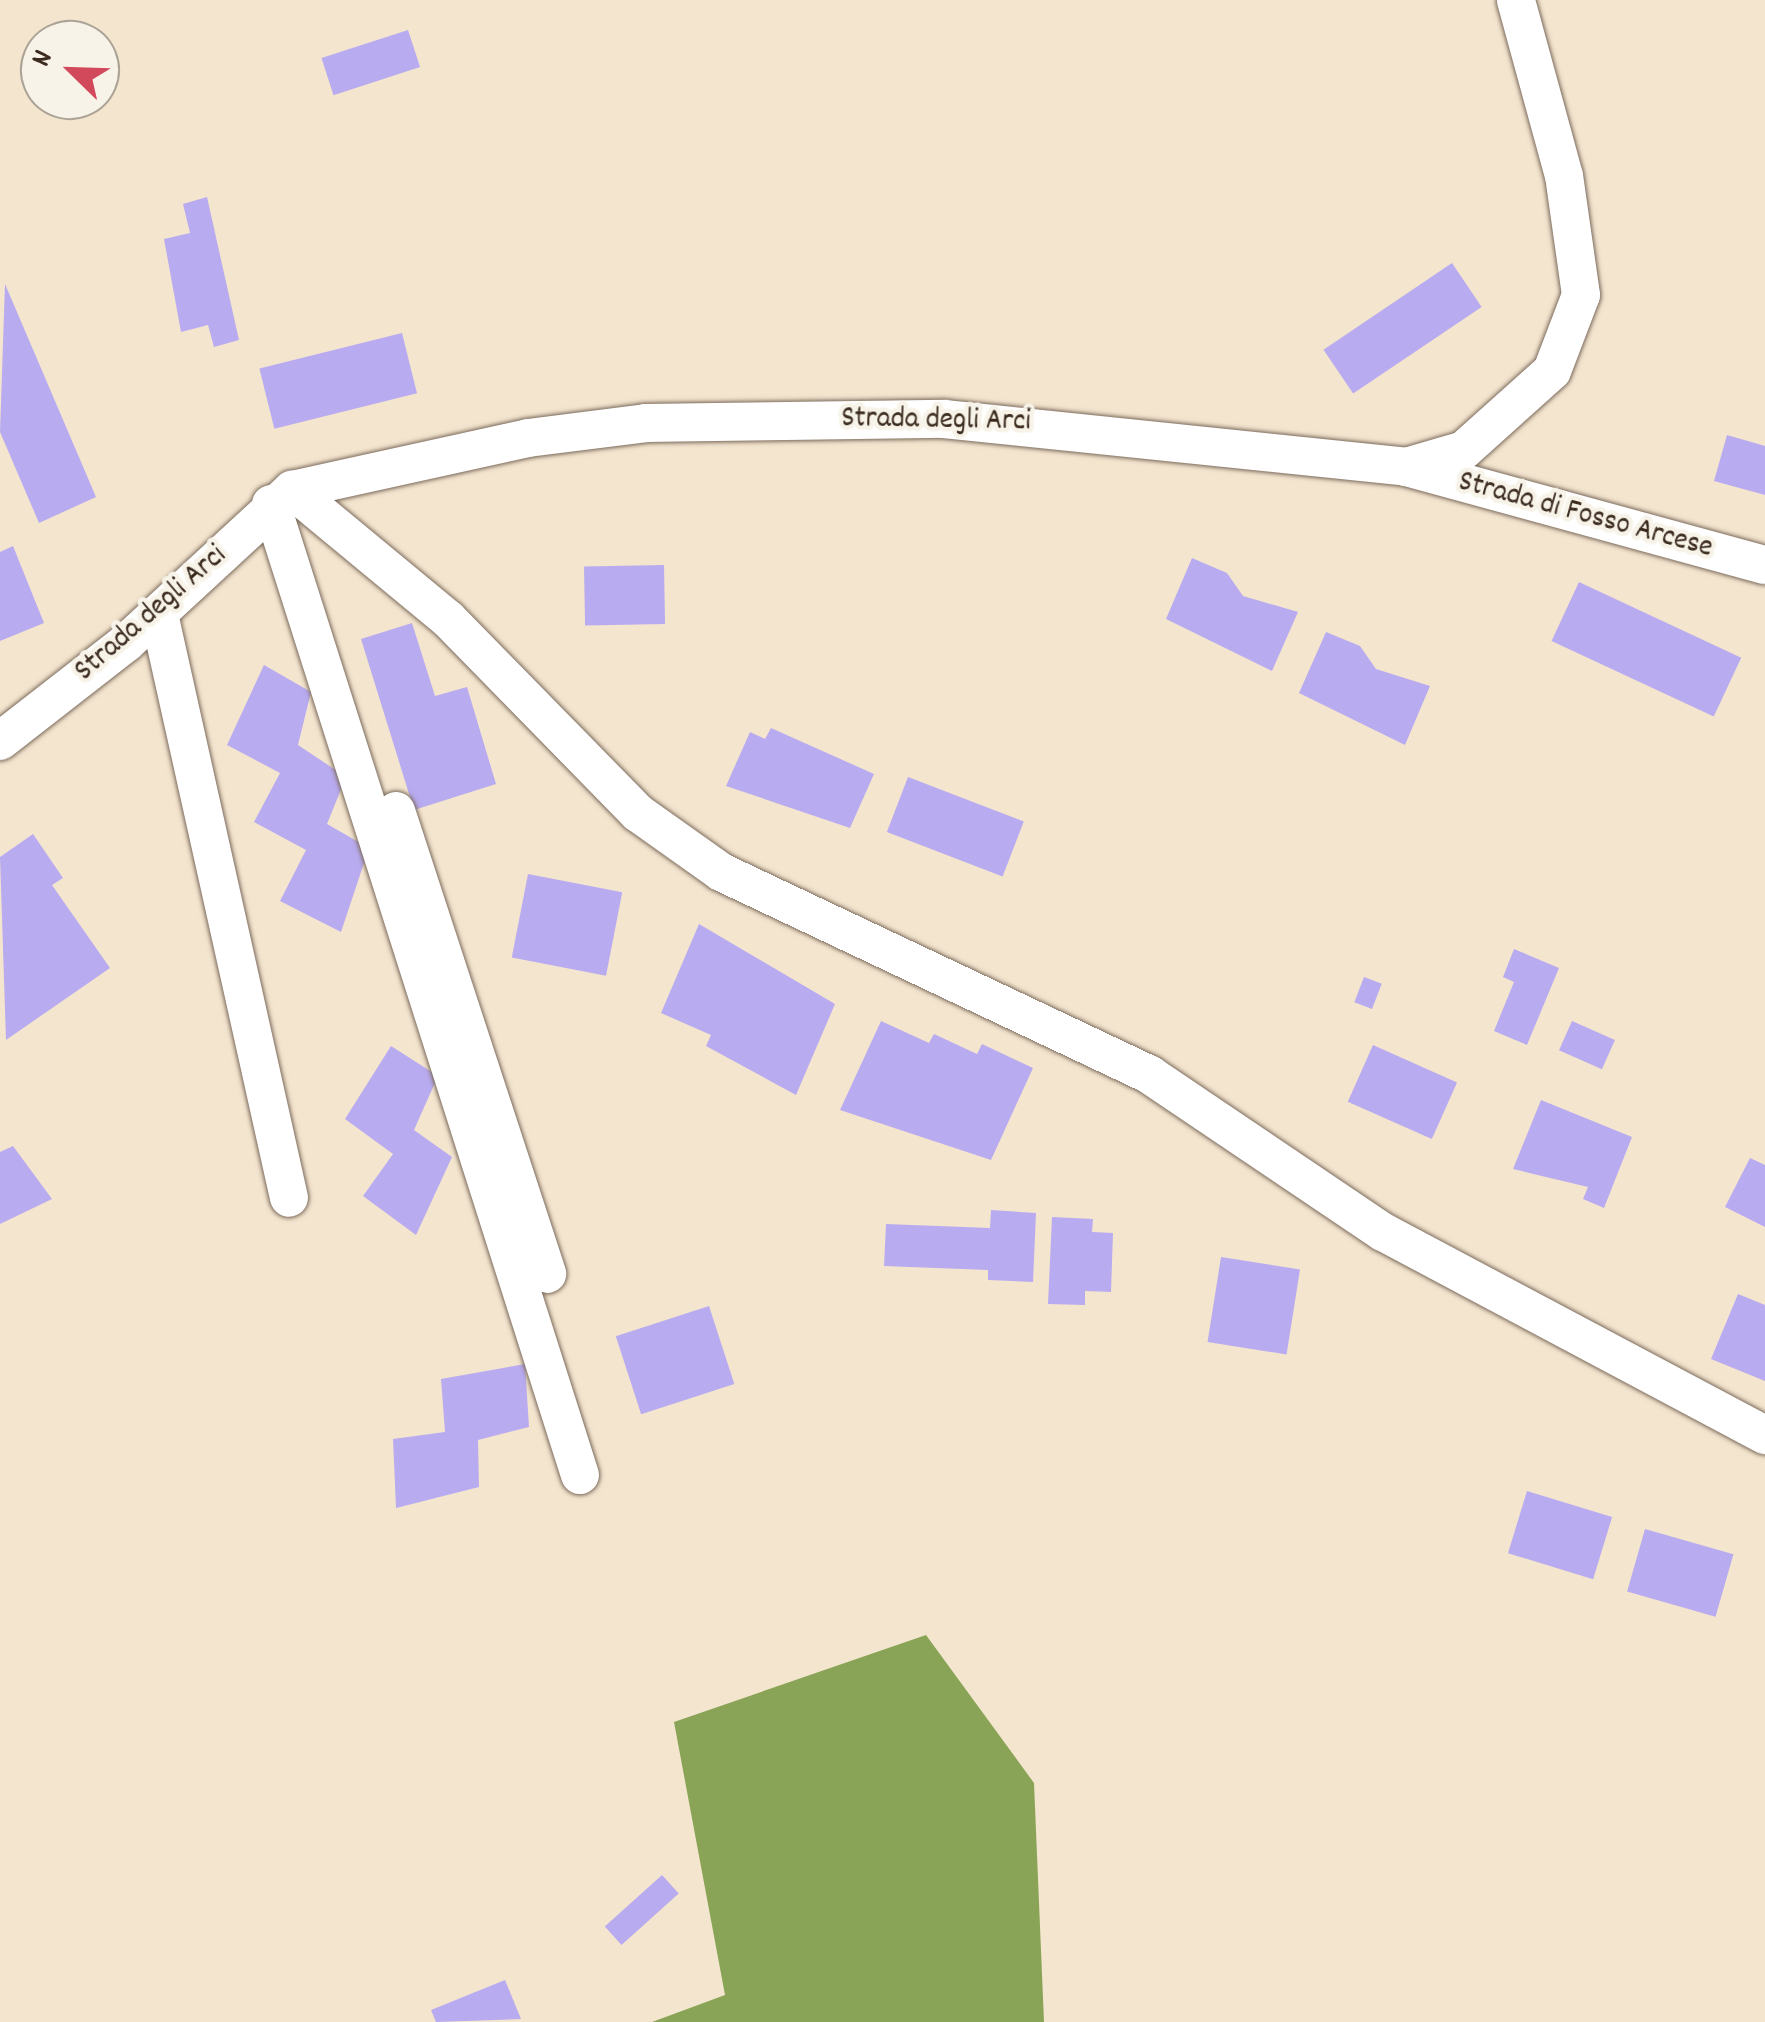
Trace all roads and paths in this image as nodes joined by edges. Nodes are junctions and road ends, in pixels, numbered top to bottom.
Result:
1 (1516, 0) edge
2 (1406, 467) junction
3 (282, 497) junction
4 (1765, 565) edge
5 (159, 614) junction
6 (0, 741) edge
7 (289, 1198) dead end
8 (547, 1274) dead end
9 (1765, 1435) edge
10 (580, 1474) dead end

1 - 2 street, Strada degli Arci
2 - 3 street, Strada degli Arci
2 - 4 street, Strada di Fosso Arcese
3 - 5 street, Strada degli Arci
3 - 8 street
3 - 9 street
3 - 10 street
5 - 6 street, Strada degli Arci
5 - 7 street

